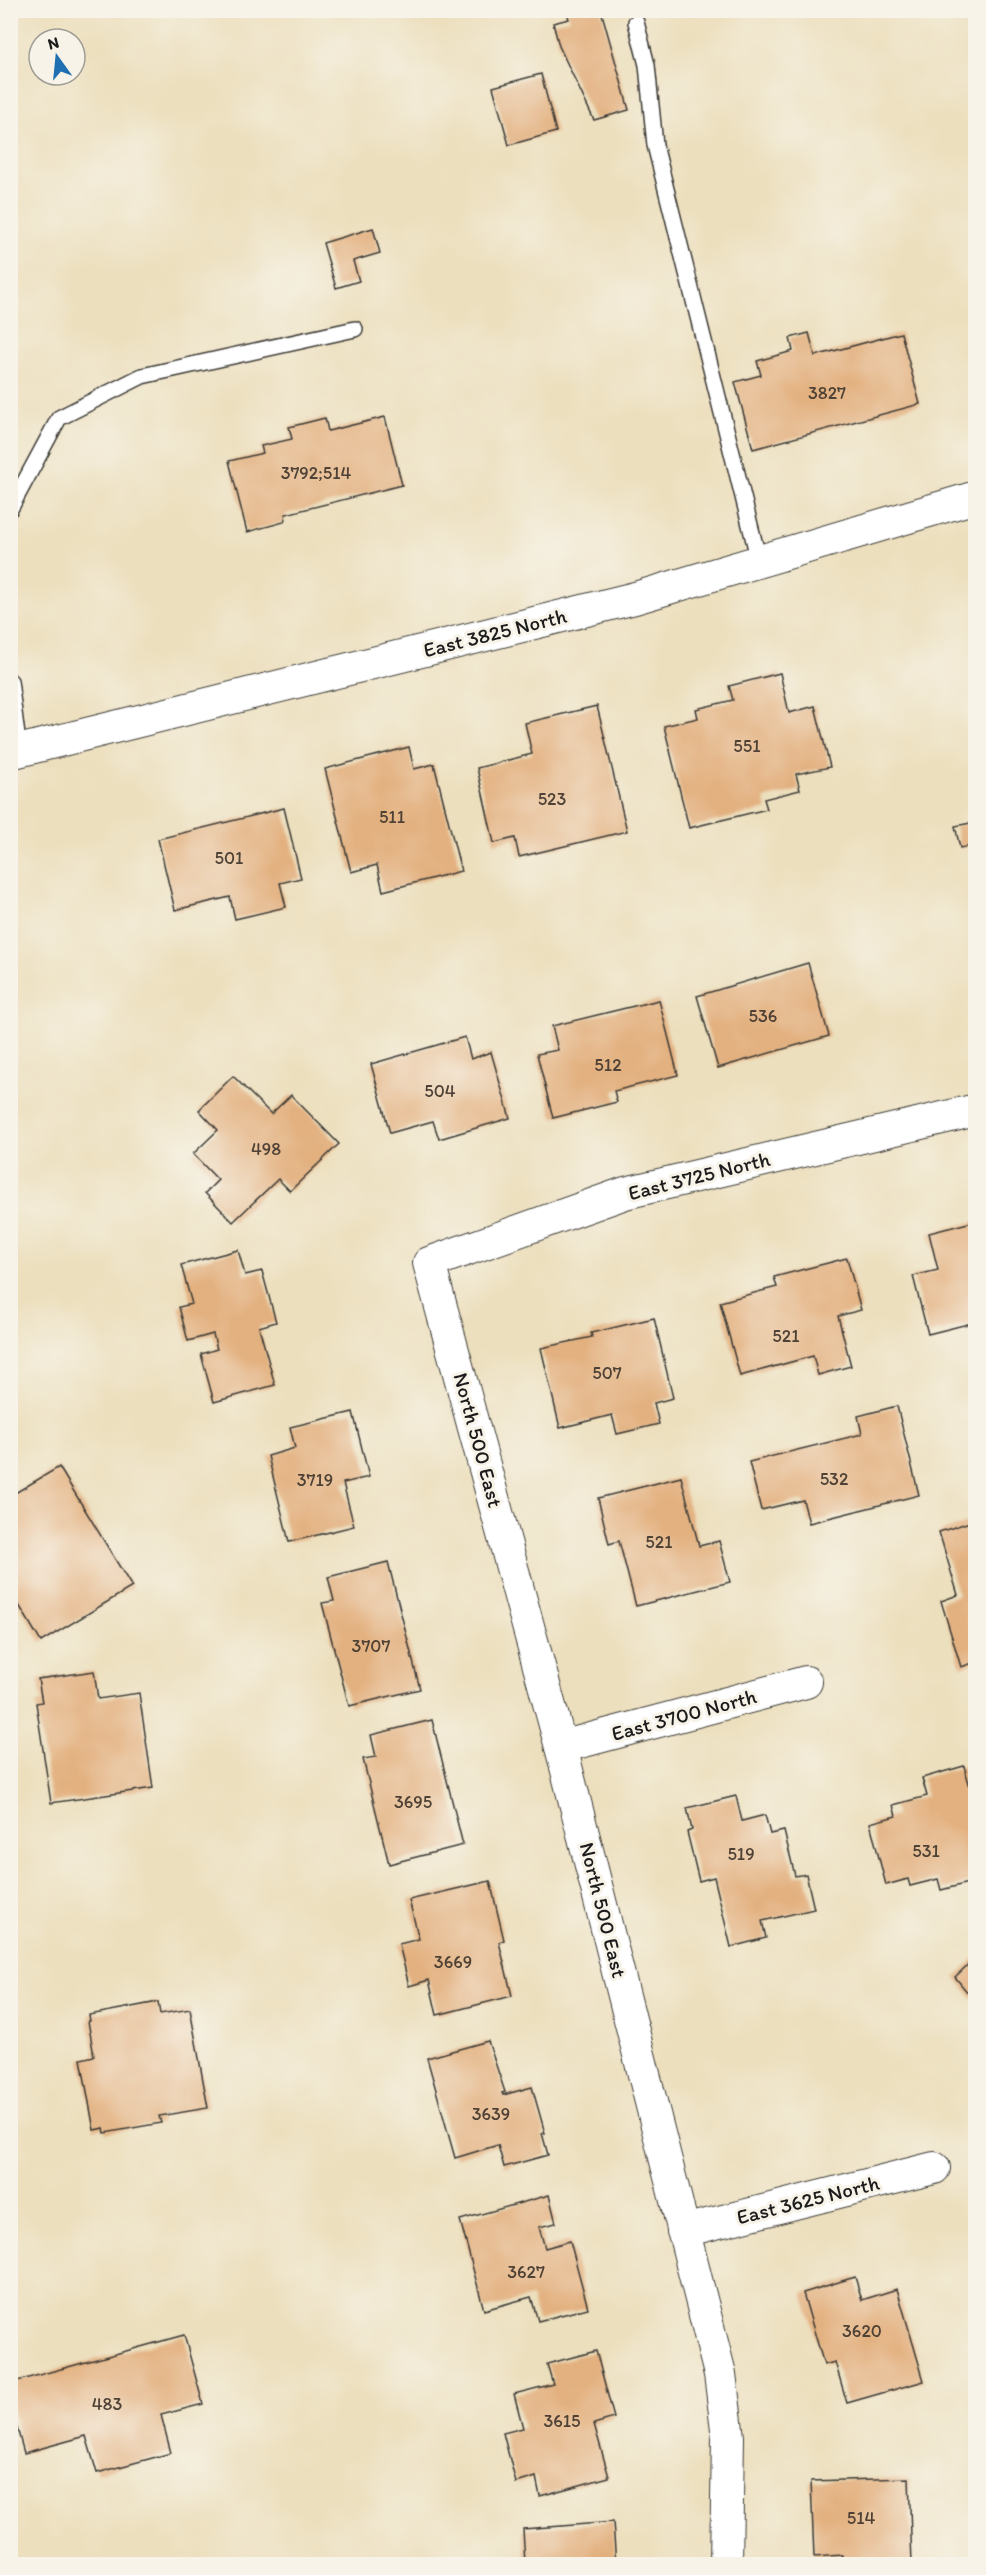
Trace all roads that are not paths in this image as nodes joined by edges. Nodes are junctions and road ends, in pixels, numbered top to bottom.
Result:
1 (636, 22) dead end
2 (355, 329) dead end
3 (975, 497) edge
4 (10, 508) edge
5 (759, 561) junction
6 (10, 681) edge
7 (15, 752) edge
8 (975, 1110) edge
9 (429, 1263) joint
10 (806, 1682) dead end
11 (561, 1747) junction
12 (934, 2168) dead end
13 (683, 2231) junction
14 (726, 2565) edge

1 - 5 lane
2 - 4 lane
3 - 5 street, East 3825 North
5 - 7 street, East 3825 North
6 - 7 lane
8 - 9 street, East 3725 North
9 - 11 street, North 500 East
10 - 11 street, East 3700 North
11 - 13 street, North 500 East
12 - 13 street, East 3625 North
13 - 14 street, North 500 East

